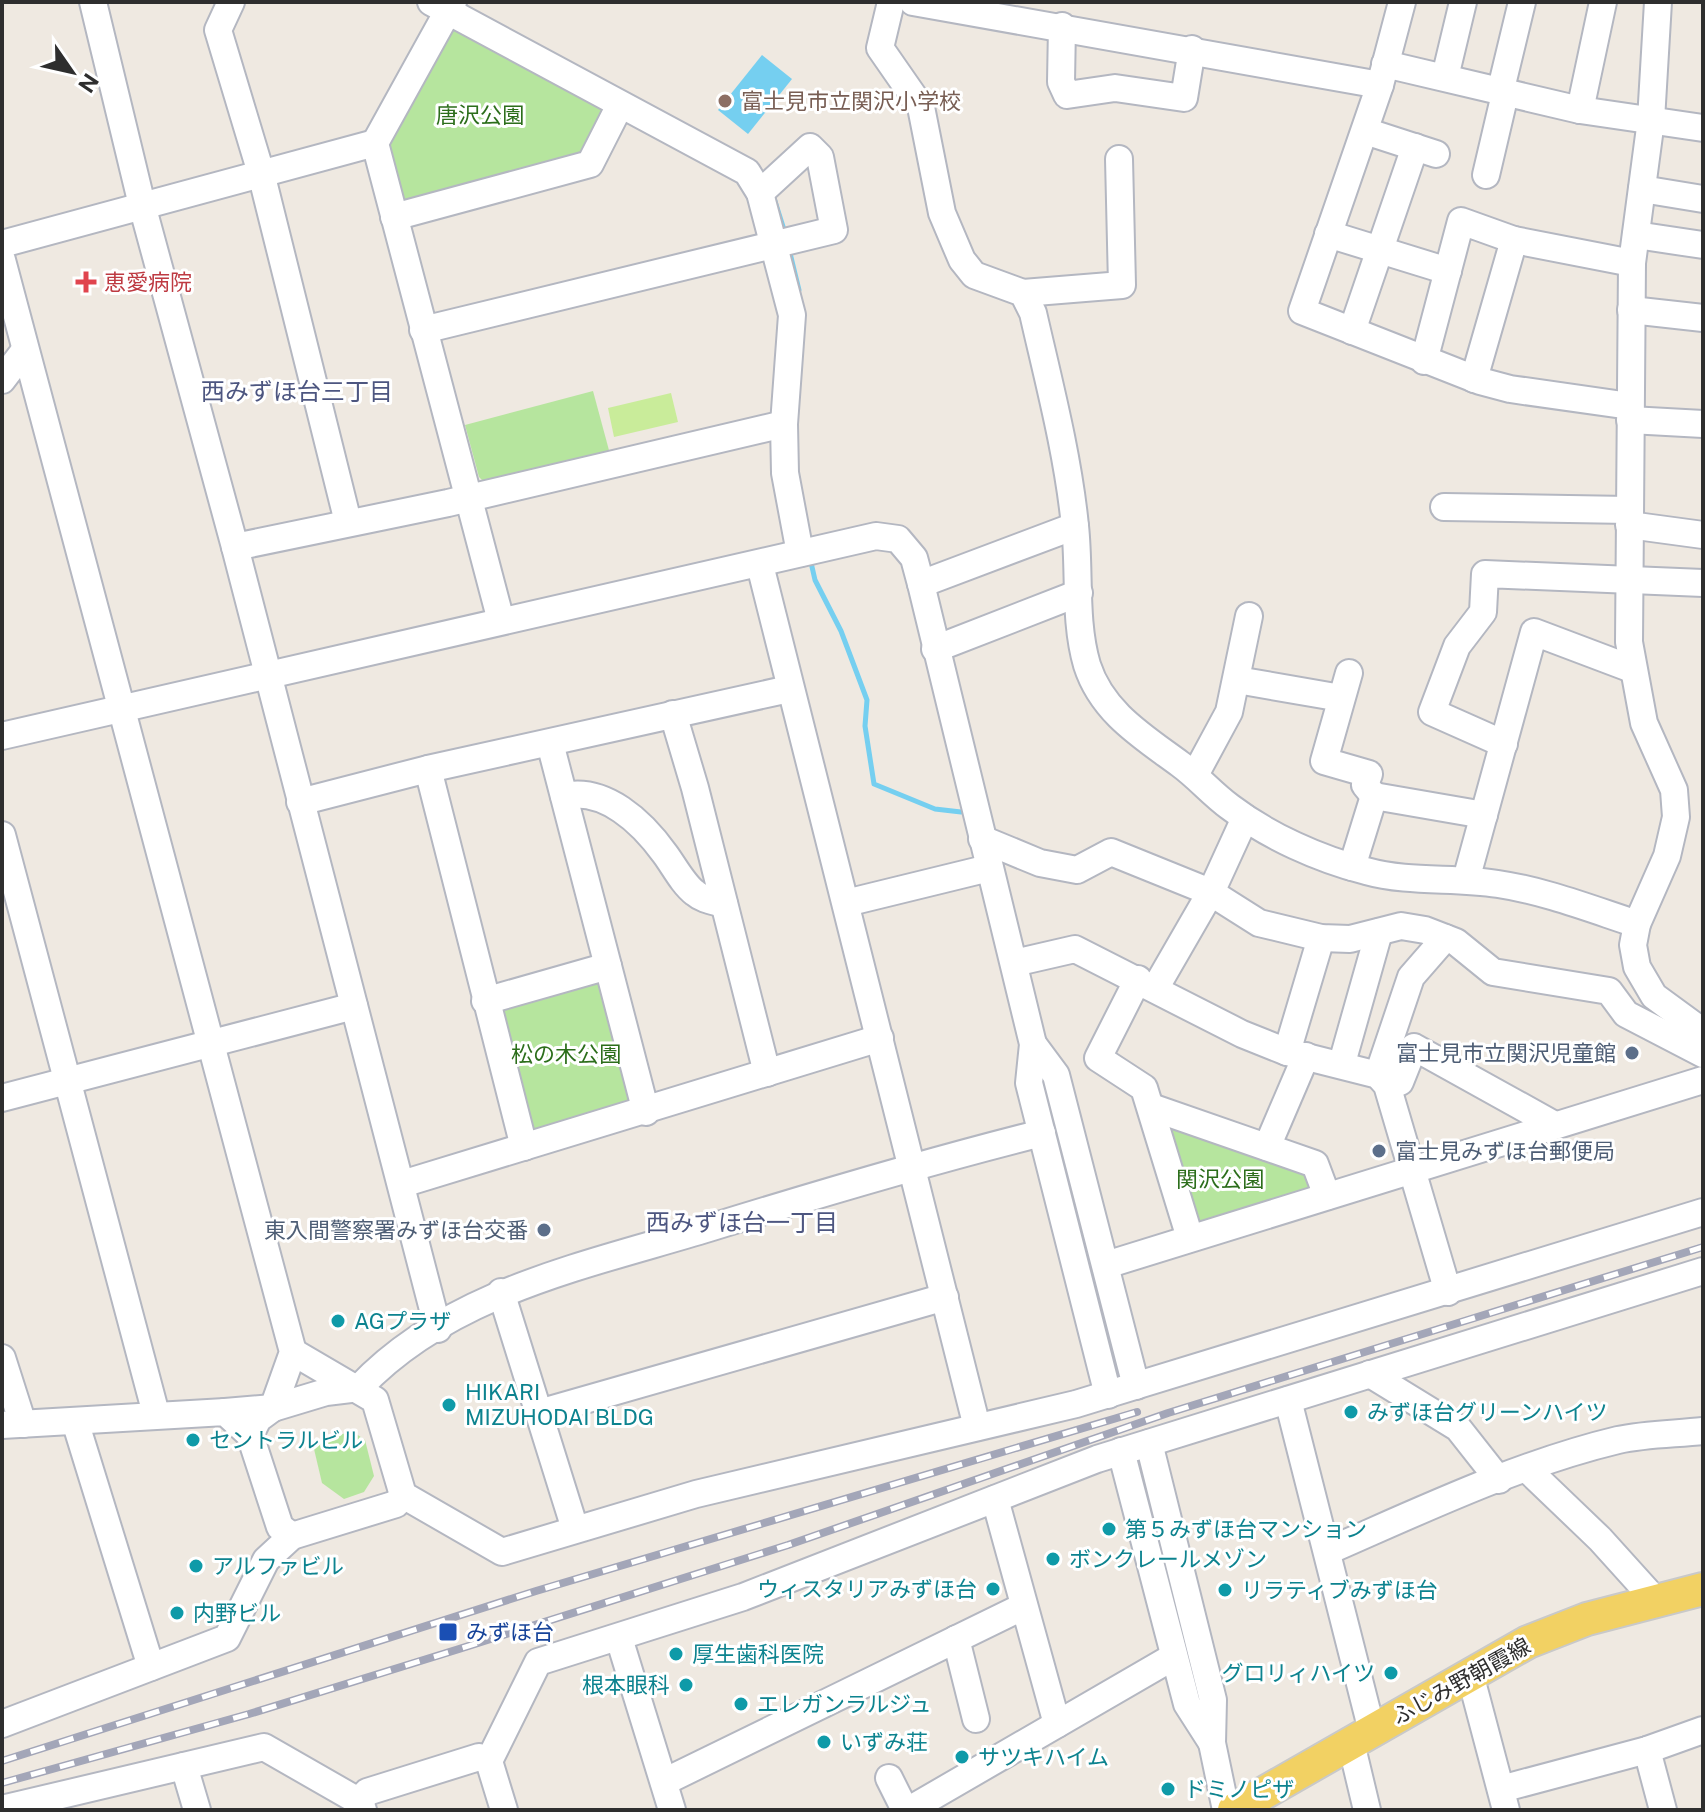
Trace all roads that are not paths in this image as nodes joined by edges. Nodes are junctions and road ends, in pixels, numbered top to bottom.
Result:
1 (93, 2) edge
2 (231, 2) edge
3 (891, 2) edge
4 (913, 2) edge
5 (1402, 2) edge
6 (1463, 2) edge
7 (1522, 2) edge
8 (1603, 2) edge
9 (1658, 2) edge
10 (444, 6) edge
11 (1062, 26) junction
12 (1192, 49) junction
13 (1383, 75) junction
14 (1445, 77) junction
15 (1502, 93) junction
16 (620, 105) junction
17 (1580, 110) junction
18 (1651, 120) junction
19 (1703, 128) edge
20 (1365, 131) junction
21 (375, 143) junction
22 (1119, 159) dead end
23 (261, 173) junction
24 (1486, 175) dead end
25 (766, 187) junction
26 (1642, 189) junction
27 (1703, 199) edge
28 (142, 205) junction
29 (394, 217) junction
30 (1328, 234) junction
31 (1636, 235) junction
32 (1514, 240) junction
33 (783, 243) junction
34 (2, 244) edge
35 (1703, 245) edge
36 (1380, 250) junction
37 (2, 260) edge
38 (1632, 263) junction
39 (1448, 271) junction
40 (1023, 293) junction
41 (1631, 310) junction
42 (1703, 318) edge
43 (423, 330) junction
44 (1352, 331) junction
45 (25, 350) junction
46 (1424, 361) junction
47 (1474, 379) junction
48 (2, 380) edge
49 (1630, 413) junction
50 (784, 424) junction
51 (1703, 424) edge
52 (469, 495) junction
53 (1444, 507) dead end
54 (1629, 518) junction
55 (348, 522) junction
56 (1075, 526) junction
57 (1703, 535) edge
58 (235, 547) junction
59 (806, 552) junction
60 (760, 565) junction
61 (1629, 580) junction
62 (1703, 583) edge
63 (921, 584) junction
64 (1079, 593) junction
65 (1249, 616) dead end
66 (501, 621) junction
67 (935, 649) junction
68 (1632, 669) junction
69 (1349, 673) dead end
70 (266, 675) junction
71 (1237, 680) junction
72 (789, 689) junction
73 (1341, 698) junction
74 (122, 708) junction
75 (673, 714) junction
76 (2, 736) edge
77 (550, 743) junction
78 (1504, 744) junction
79 (428, 769) junction
80 (1195, 775) junction
81 (564, 796) junction
82 (1374, 796) junction
83 (300, 802) junction
84 (1484, 815) junction
85 (1245, 818) junction
86 (2, 835) edge
87 (982, 839) junction
88 (1352, 867) junction
89 (989, 868) junction
90 (1466, 880) junction
91 (1213, 887) junction
92 (846, 903) junction
93 (724, 904) junction
94 (1637, 924) junction
95 (1379, 932) junction
96 (1321, 938) junction
97 (1445, 938) junction
98 (1014, 963) junction
99 (608, 966) junction
100 (1147, 983) junction
101 (485, 1001) junction
102 (354, 1006) junction
103 (1703, 1032) edge
104 (880, 1038) junction
105 (1033, 1044) junction
106 (210, 1045) junction
107 (1296, 1054) junction
108 (1703, 1054) edge
109 (1342, 1063) junction
110 (767, 1073) junction
111 (1382, 1080) junction
112 (1703, 1080) edge
113 (66, 1081) junction
114 (2, 1098) edge
115 (1151, 1107) junction
116 (646, 1112) junction
117 (1553, 1124) junction
118 (1042, 1133) junction
119 (524, 1147) junction
120 (1267, 1147) junction
121 (912, 1166) junction
122 (1410, 1171) junction
123 (402, 1184) junction
124 (1327, 1196) junction
125 (1703, 1212) edge
126 (1190, 1238) junction
127 (1106, 1265) junction
128 (1703, 1271) edge
129 (501, 1292) junction
130 (1448, 1292) junction
131 (945, 1297) junction
132 (438, 1329) junction
133 (293, 1352) junction
134 (2, 1358) edge
135 (1370, 1374) junction
136 (1136, 1386) junction
137 (359, 1388) junction
138 (1108, 1395) junction
139 (1288, 1400) junction
140 (273, 1408) junction
141 (225, 1412) junction
142 (539, 1413) junction
143 (156, 1414) junction
144 (75, 1421) junction
145 (12, 1424) edge
146 (977, 1427) junction
147 (1703, 1431) edge
148 (250, 1435) junction
149 (1149, 1443) junction
150 (1121, 1451) junction
151 (1528, 1470) junction
152 (1499, 1480) junction
153 (403, 1495) junction
154 (995, 1499) junction
155 (575, 1529) junction
156 (292, 1536) junction
157 (1328, 1551) junction
158 (1703, 1589) edge
159 (1656, 1601) junction
160 (1024, 1606) junction
161 (619, 1638) junction
162 (956, 1639) junction
163 (1173, 1657) junction
164 (151, 1667) junction
165 (1470, 1674) junction
166 (976, 1719) dead end
167 (2, 1724) edge
168 (1057, 1724) junction
169 (1703, 1730) edge
170 (1361, 1737) junction
171 (1212, 1743) junction
172 (1647, 1750) junction
173 (489, 1761) junction
174 (184, 1766) junction
175 (889, 1778) dead end
176 (664, 1782) junction
177 (1504, 1800) edge
178 (362, 1806) edge
179 (2, 1809) edge
180 (197, 1810) edge
181 (504, 1810) edge
182 (672, 1810) edge
183 (907, 1810) edge
184 (1226, 1810) edge
185 (1234, 1810) edge
186 (1367, 1810) edge
187 (1663, 1810) edge

1 - 28 street
2 - 23 street
3 - 40 street
4 - 11 street
5 - 13 street
6 - 14 street
7 - 15 street
8 - 17 street
9 - 18 street
10 - 16 street
10 - 21 street
11 - 12 street
11 - 12 street
12 - 13 street
13 - 14 street
13 - 20 street
14 - 15 street
15 - 17 street
15 - 24 street
16 - 25 street
16 - 29 street
17 - 18 street
18 - 19 street
18 - 26 street
20 - 30 street
20 - 36 street
21 - 23 street
21 - 29 street
22 - 40 street
23 - 28 street
23 - 55 street
25 - 33 street
25 - 33 street
26 - 27 street
26 - 31 street
28 - 34 street
28 - 58 street
29 - 43 street
30 - 36 street
30 - 44 street
31 - 35 street
31 - 38 street
32 - 38 street
32 - 39 street
32 - 47 street
33 - 43 street
33 - 50 street
36 - 39 street
36 - 44 street
37 - 45 street
38 - 41 street
39 - 46 street
40 - 56 street
41 - 42 street
41 - 49 street
43 - 52 street
44 - 46 street
45 - 48 street
45 - 74 street
46 - 47 street
47 - 49 street
49 - 51 street
49 - 54 street
50 - 52 street
50 - 59 street
52 - 55 street
52 - 66 street
53 - 54 street
54 - 57 street
54 - 61 street
55 - 58 street
56 - 63 street
56 - 64 street
58 - 70 street
59 - 60 street
59 - 63 street
60 - 66 street
60 - 72 street
61 - 62 street
61 - 68 street
61 - 78 street
63 - 67 street
64 - 67 street
64 - 80 street
65 - 71 street
66 - 70 street
67 - 87 street
68 - 78 street
68 - 94 street
69 - 73 street
70 - 74 street
70 - 83 street
71 - 73 street
71 - 80 street
72 - 75 street
72 - 92 street
73 - 82 street
74 - 76 street
74 - 106 street
75 - 77 street
75 - 93 street
77 - 79 street
77 - 81 street
78 - 84 street
79 - 83 street
79 - 101 street
80 - 85 street
81 - 93 street
81 - 99 street
82 - 84 street
82 - 88 street
83 - 102 street
84 - 90 street
85 - 88 street
85 - 91 street
86 - 113 street
87 - 89 street
87 - 91 street
88 - 90 street
89 - 92 street
89 - 98 street
90 - 94 street
91 - 96 street
91 - 100 street
92 - 104 street
93 - 110 street
94 - 103 street
95 - 96 street
95 - 97 street
95 - 109 street
96 - 107 street
97 - 108 street
97 - 111 street
98 - 100 street
98 - 105 street
99 - 101 street
99 - 116 street
100 - 107 street
100 - 115 street
101 - 119 street
102 - 106 street
102 - 123 street
104 - 110 street
104 - 121 street
105 - 118 street
105 - 127 street
106 - 113 street
106 - 133 street
107 - 109 street
107 - 120 street
109 - 111 street
110 - 116 street
111 - 117 street
111 - 122 street
112 - 117 street
113 - 114 street
113 - 143 street
115 - 120 street
115 - 126 street
116 - 119 street
117 - 122 street
118 - 121 street
118 - 138 street
119 - 123 street
120 - 124 street
121 - 129 street
121 - 131 street
122 - 124 street
122 - 130 street
123 - 132 street
124 - 126 street
125 - 130 street
126 - 127 street
127 - 136 street
128 - 135 street
129 - 132 street
129 - 142 street
130 - 136 street
131 - 142 street
131 - 146 street
132 - 137 street
133 - 137 street
133 - 140 street
134 - 145 street
135 - 139 street
135 - 152 street
136 - 138 street
137 - 140 street
137 - 153 street
138 - 146 street
139 - 149 street
139 - 157 street
140 - 141 street
140 - 148 street
141 - 143 street
141 - 148 street
142 - 155 street
143 - 144 street
144 - 145 street
144 - 164 street
146 - 155 street
147 - 151 street
148 - 156 street
149 - 150 street
149 - 171 street
150 - 154 street
150 - 163 street
151 - 152 street
151 - 159 street
152 - 157 street
153 - 155 street
153 - 156 street
154 - 160 street
154 - 161 street
156 - 164 street
157 - 170 street
158 - 159 main road, ふじみ野朝霞線
159 - 165 main road, ふじみ野朝霞線
160 - 162 street
160 - 168 street
161 - 173 street
161 - 176 street
162 - 166 street
162 - 176 street
163 - 168 street
163 - 171 street
164 - 167 street
165 - 170 main road, ふじみ野朝霞線
165 - 177 street
168 - 183 street
169 - 172 street
170 - 185 main road, ふじみ野朝霞線
170 - 186 street
171 - 184 street
172 - 177 street
172 - 187 street
173 - 178 street
173 - 181 street
174 - 178 street
174 - 179 street
174 - 180 street
175 - 183 street
176 - 182 street

